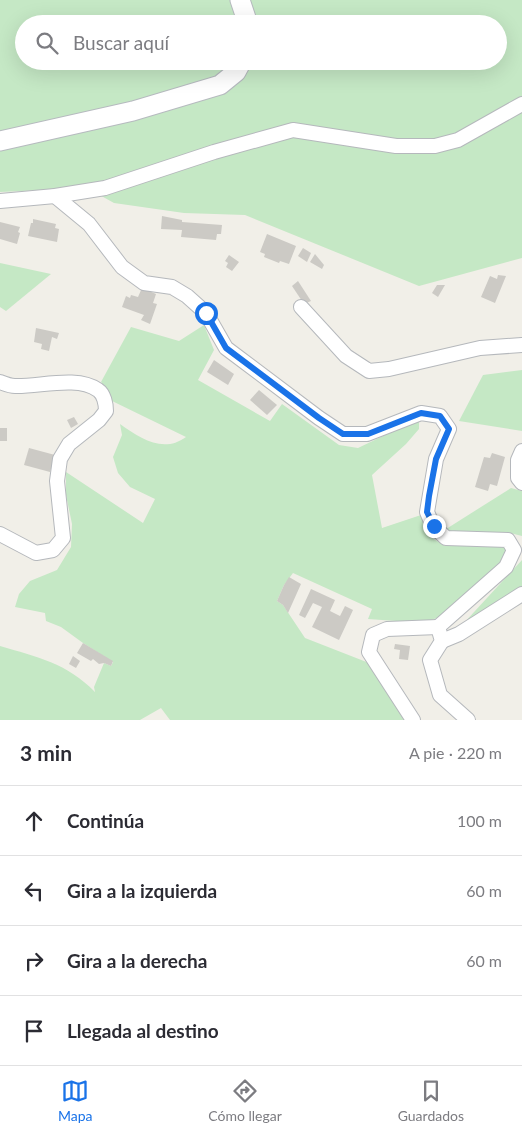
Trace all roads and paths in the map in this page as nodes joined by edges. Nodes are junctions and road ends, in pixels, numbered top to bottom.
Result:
1 (240, 0) edge
2 (245, 15) edge
3 (237, 70) edge
4 (522, 104) edge
5 (0, 140) edge
6 (55, 196) junction
7 (0, 201) edge
8 (301, 307) dead end
9 (522, 345) edge
10 (0, 382) edge
11 (522, 451) edge
12 (522, 483) edge
13 (0, 534) edge
14 (522, 594) edge
15 (438, 627) junction
16 (442, 641) junction
17 (413, 720) edge
18 (468, 720) edge

1 - 2 main road
3 - 5 main road
4 - 6 street
6 - 7 street
6 - 15 street
8 - 9 street
10 - 13 street
11 - 12 street
14 - 16 street
15 - 16 street
15 - 17 street
16 - 18 street

